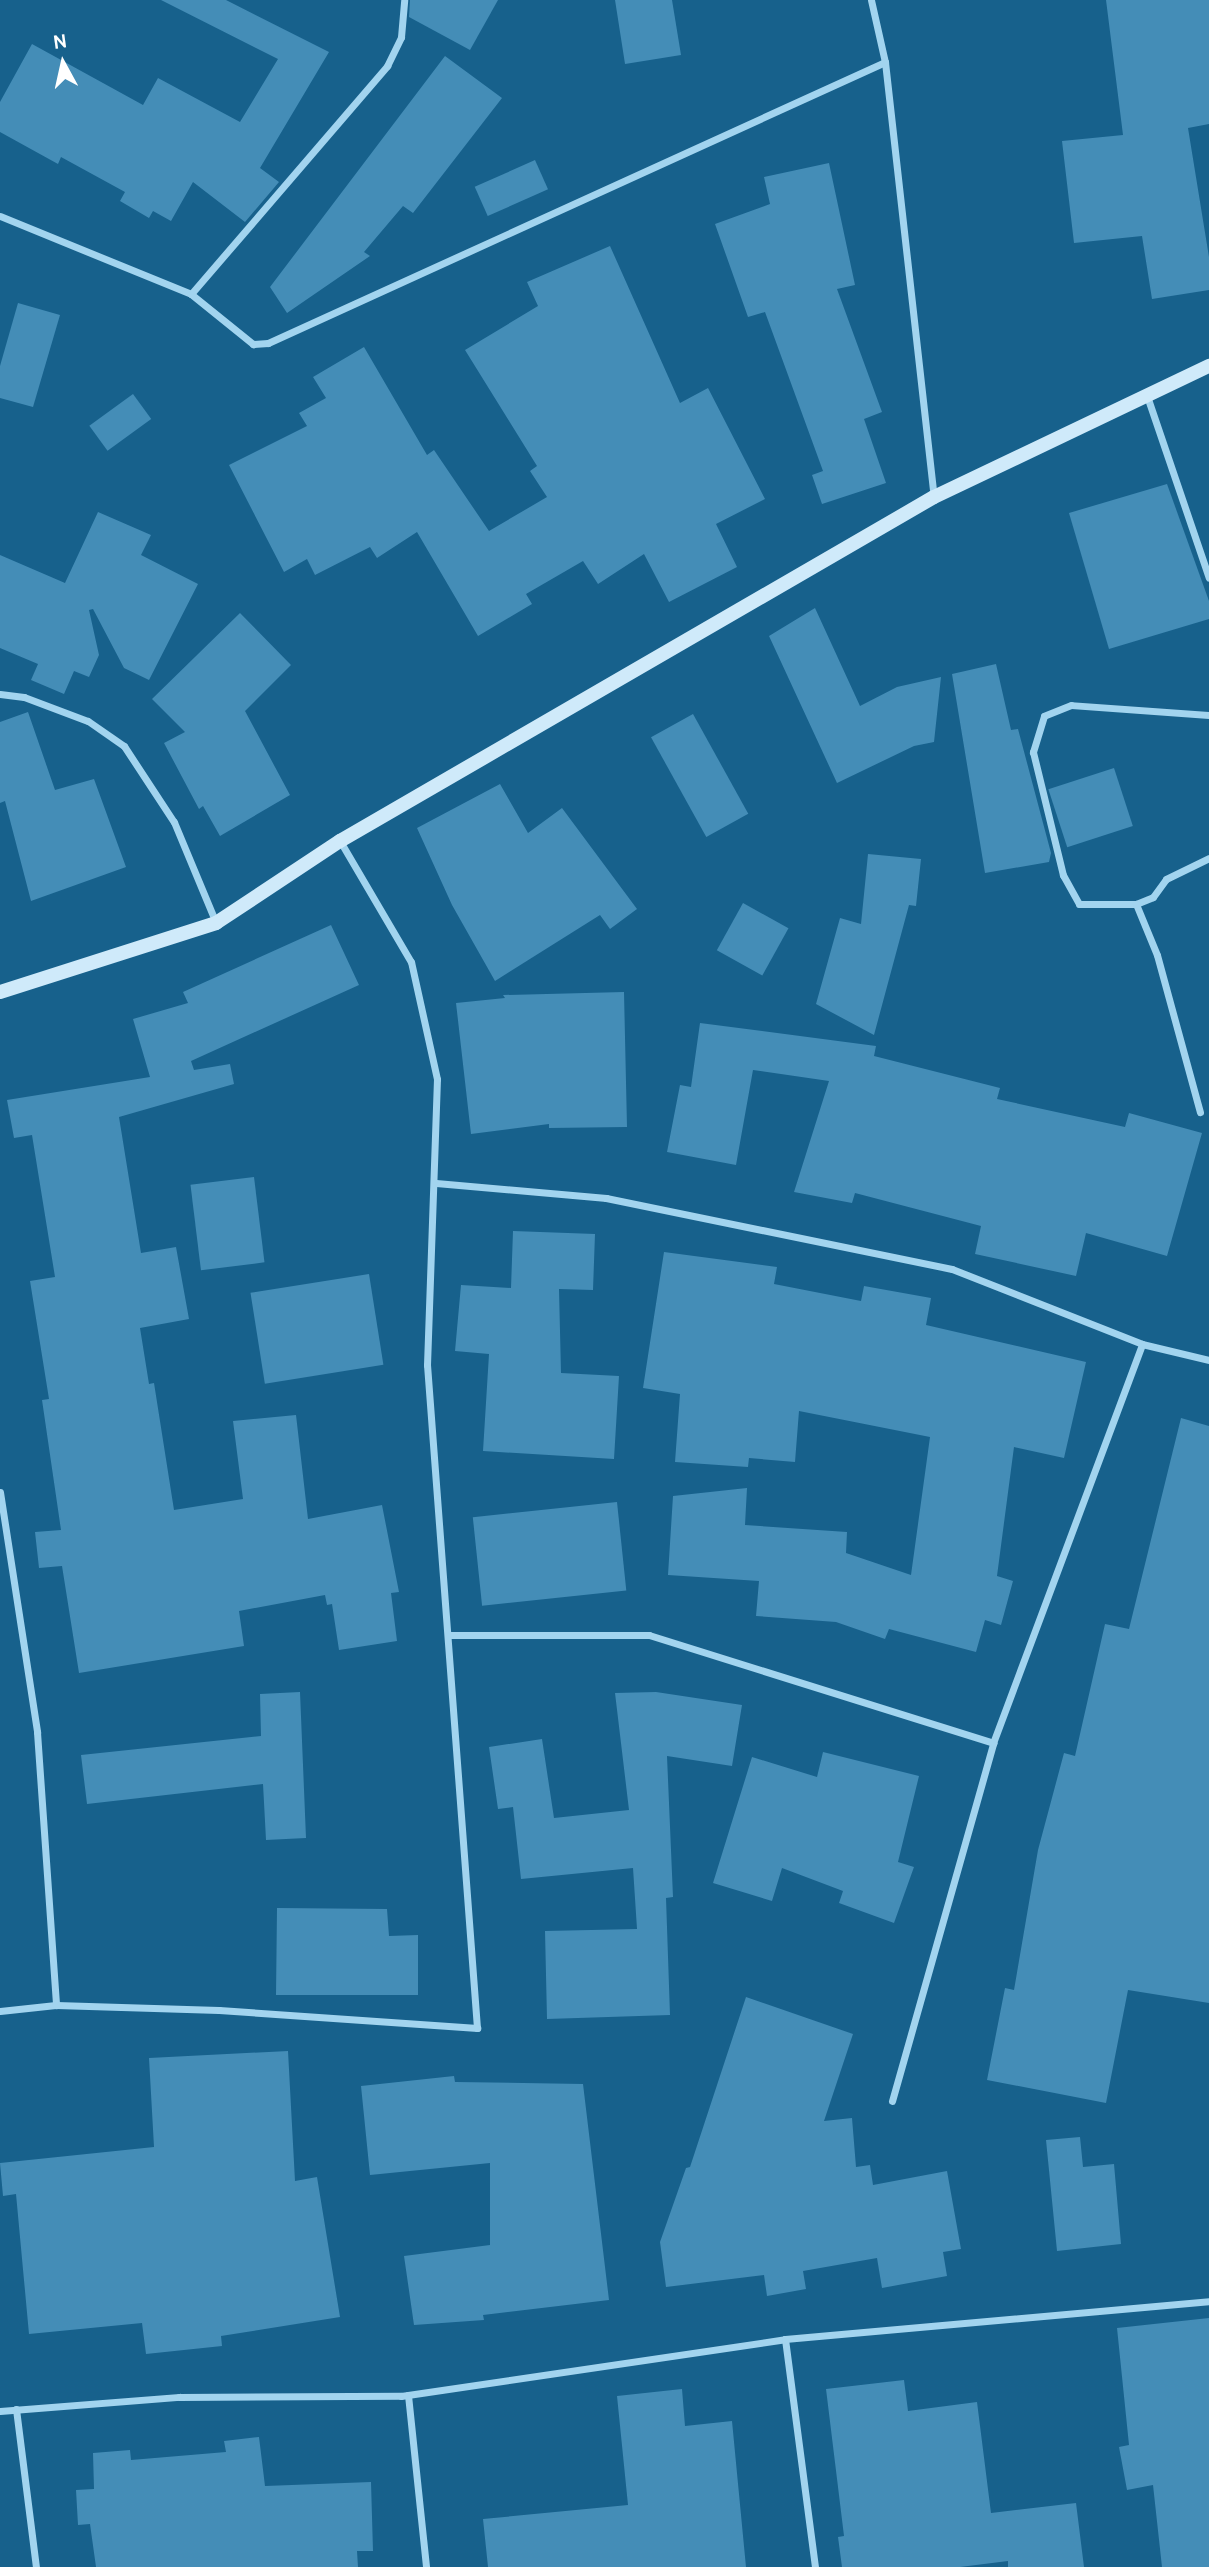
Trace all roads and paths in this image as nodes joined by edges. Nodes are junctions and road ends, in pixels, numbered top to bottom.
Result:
1 (404, 0) edge
2 (871, 0) edge
3 (885, 62) junction
4 (0, 216) edge
5 (191, 294) junction
6 (1209, 366) edge
7 (1147, 396) junction
8 (934, 497) junction
9 (1209, 578) edge
10 (0, 694) edge
11 (1209, 715) edge
12 (340, 841) junction
13 (1209, 858) edge
14 (1136, 904) junction
15 (216, 923) junction
16 (0, 992) edge
17 (1200, 1112) dead end
18 (436, 1183) junction
19 (1142, 1344) junction
20 (1209, 1360) edge
21 (0, 1492) edge
22 (448, 1635) junction
23 (993, 1742) junction
24 (56, 2005) junction
25 (0, 2011) edge
26 (892, 2101) dead end
27 (1209, 2301) edge
28 (785, 2339) junction
29 (408, 2395) junction
30 (16, 2409) junction
31 (0, 2411) edge
32 (36, 2567) edge
33 (426, 2567) edge
34 (815, 2567) edge

1 - 5 street
2 - 3 street
3 - 5 street
3 - 8 street
4 - 5 street
6 - 7 street
7 - 8 street
7 - 9 street
8 - 12 street
10 - 15 street
11 - 14 street
12 - 15 street
12 - 18 street
13 - 14 street
14 - 17 street
15 - 16 street
18 - 19 street
18 - 22 street
19 - 20 street
19 - 23 street
21 - 24 street
22 - 23 street
22 - 24 street
23 - 26 street
24 - 25 street
27 - 28 street
28 - 29 street
28 - 34 street
29 - 30 street
29 - 33 street
30 - 31 street
30 - 32 street

